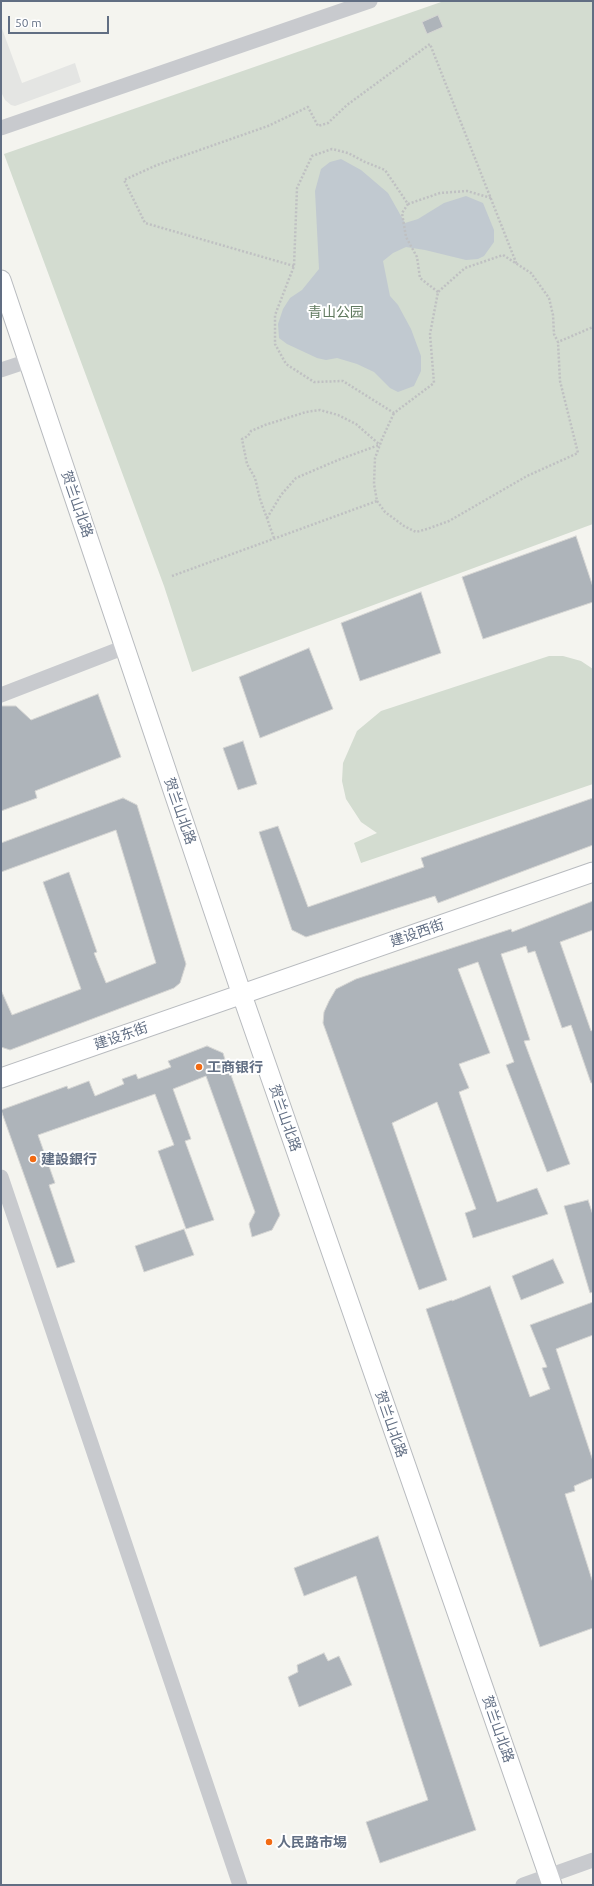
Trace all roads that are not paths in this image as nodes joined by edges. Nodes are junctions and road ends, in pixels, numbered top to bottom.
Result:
1 (370, 1) edge
2 (1, 128) edge
3 (1, 280) edge
4 (28, 361) junction
5 (1, 370) edge
6 (125, 647) junction
7 (1, 695) edge
8 (593, 872) edge
9 (242, 995) junction
10 (1, 1078) edge
11 (1, 1177) edge
12 (593, 1860) edge
13 (550, 1880) edge
14 (240, 1885) edge
15 (523, 1885) edge

1 - 2 street
3 - 4 main road, 贺兰山北路
4 - 5 street
4 - 6 main road, 贺兰山北路
6 - 7 street
6 - 9 main road, 贺兰山北路
8 - 9 main road, 建设西街
9 - 10 main road, 建设东街
9 - 13 main road, 贺兰山北路
11 - 14 street
12 - 13 street
13 - 15 street

